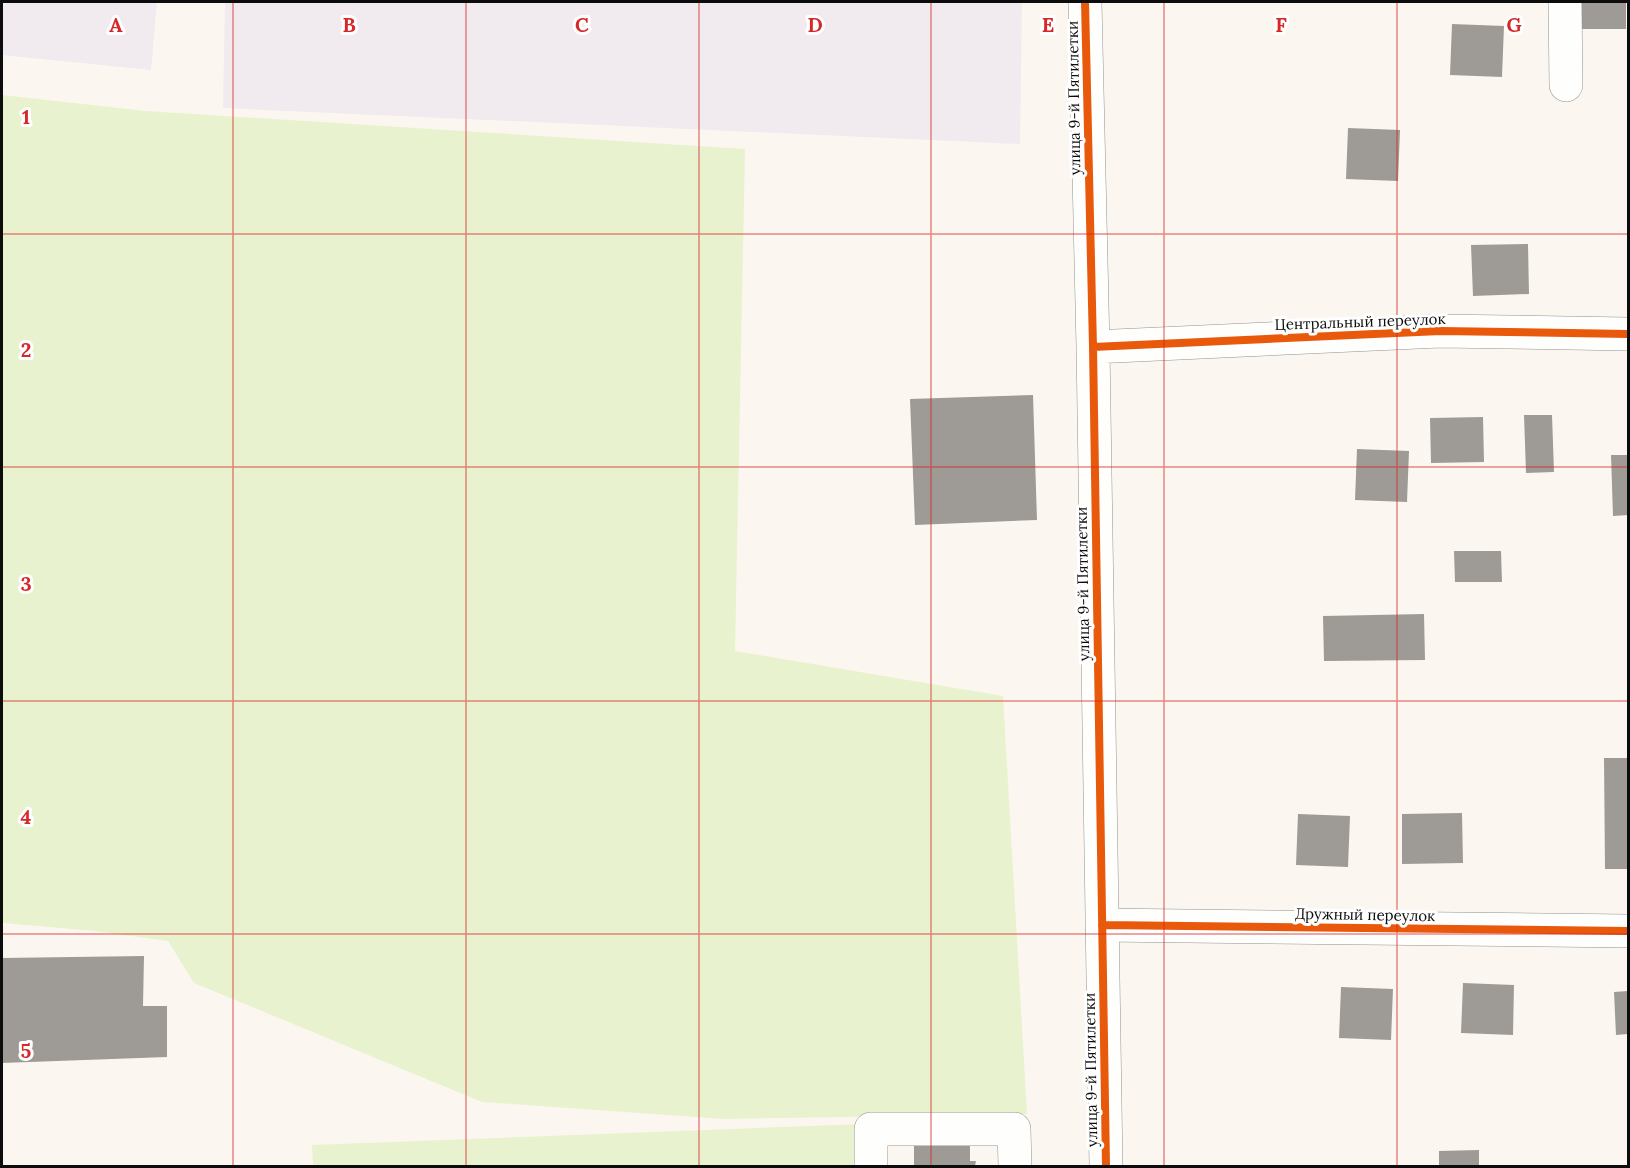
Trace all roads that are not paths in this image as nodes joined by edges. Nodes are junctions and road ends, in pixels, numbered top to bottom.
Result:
1 (1085, 2) edge
2 (1564, 2) edge
3 (1566, 85) dead end
4 (1629, 334) edge
5 (1093, 347) junction
6 (1102, 925) junction
7 (1629, 932) edge
8 (872, 1167) edge
9 (1015, 1167) edge
10 (1106, 1167) edge

1 - 5 street, улица 9-й Пятилетки
2 - 3 street
4 - 5 street, Центральный переулок
5 - 6 street, улица 9-й Пятилетки
6 - 7 street, Дружный переулок
6 - 10 street, улица 9-й Пятилетки
8 - 9 street

